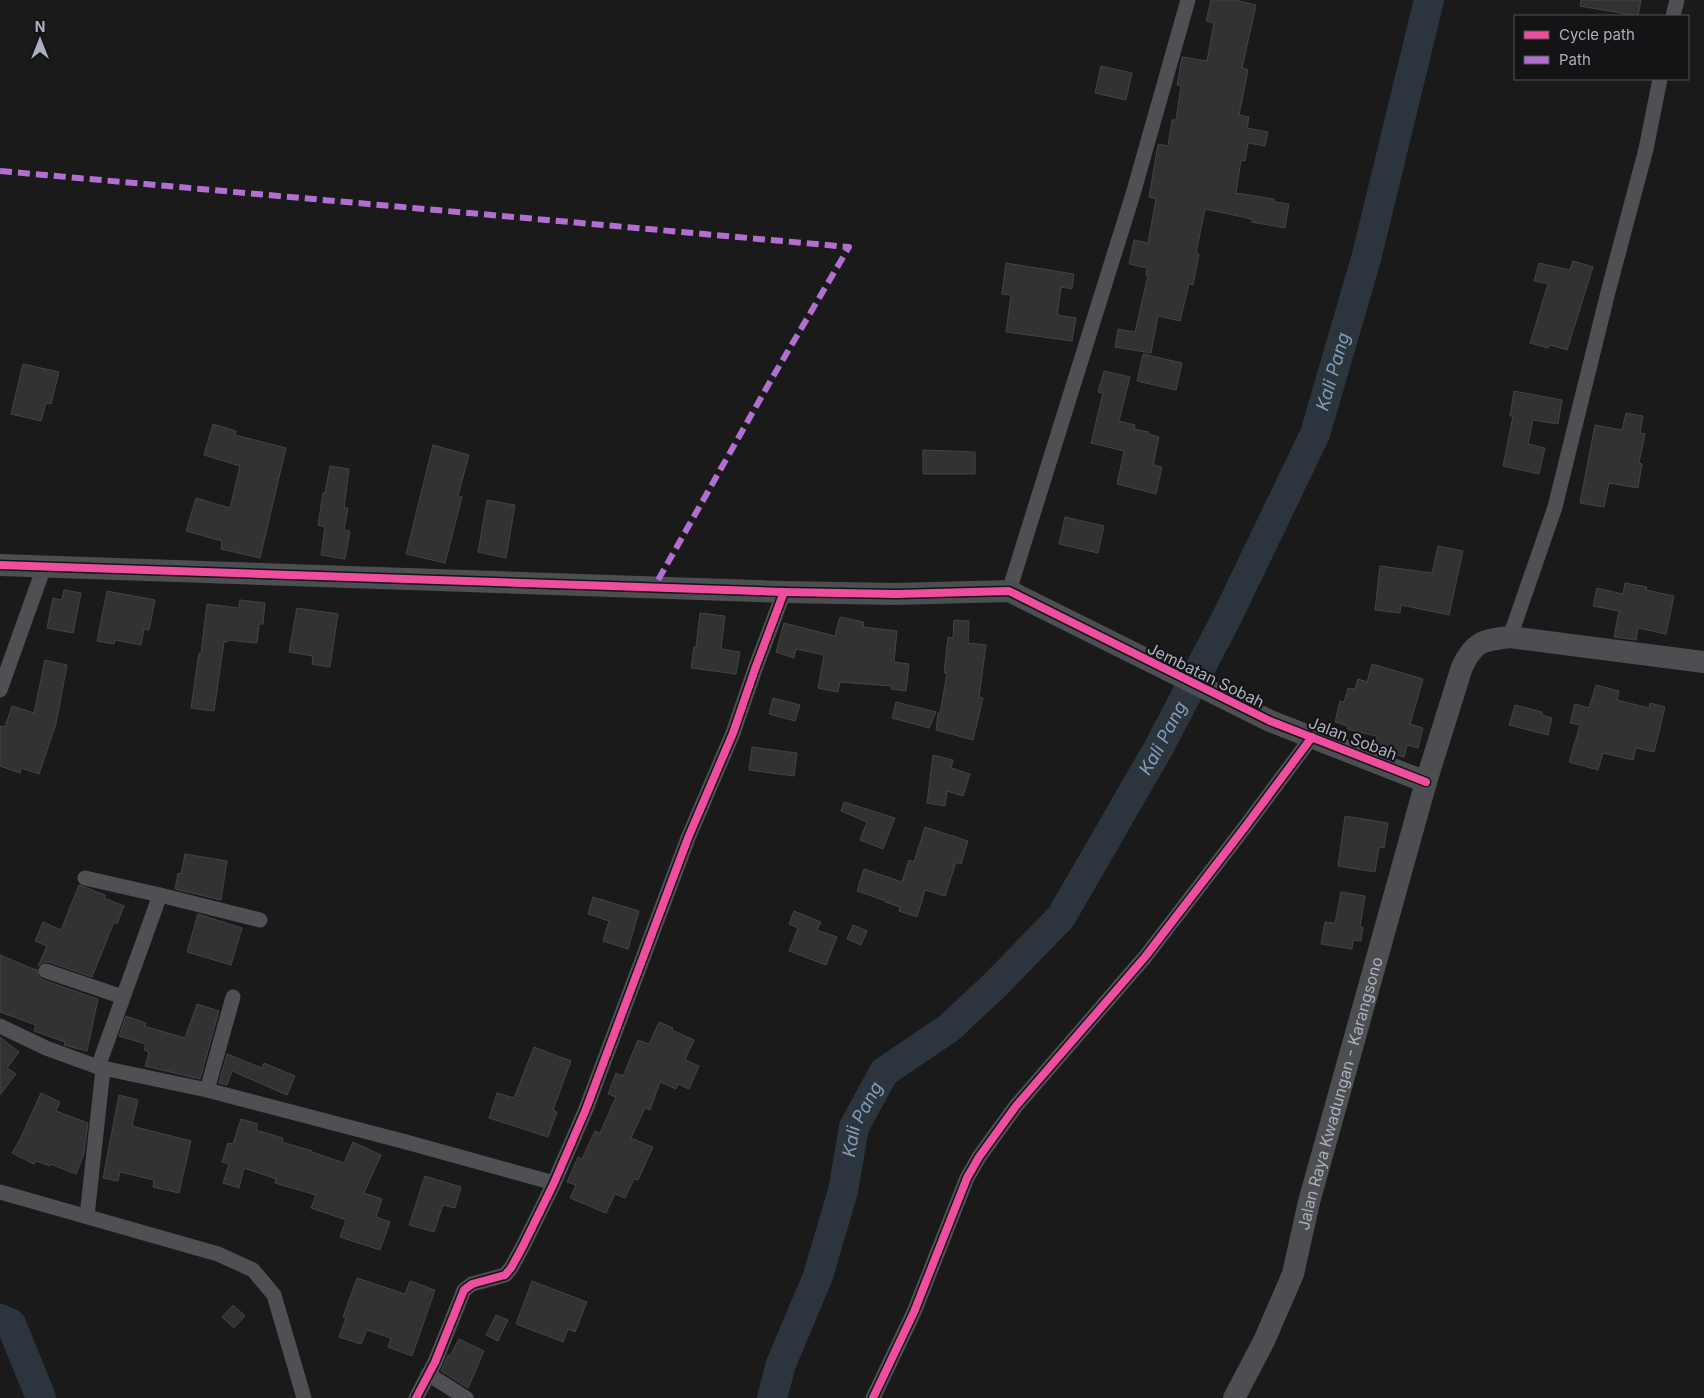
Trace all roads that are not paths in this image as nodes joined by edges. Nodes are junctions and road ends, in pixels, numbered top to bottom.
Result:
1 (1188, 0) edge
2 (1677, 0) edge
3 (1674, 15) edge
4 (1660, 80) edge
5 (0, 565) edge
6 (44, 567) junction
7 (1008, 591) junction
8 (784, 592) junction
9 (1510, 637) junction
10 (1704, 662) edge
11 (0, 690) edge
12 (1270, 721) joint
13 (1312, 737) junction
14 (1426, 782) junction
15 (85, 878) dead end
16 (160, 895) junction
17 (260, 920) dead end
18 (46, 971) dead end
19 (123, 998) junction
20 (233, 998) dead end
21 (0, 1026) edge
22 (101, 1068) junction
23 (207, 1090) junction
24 (554, 1183) junction
25 (0, 1192) edge
26 (87, 1216) junction
27 (428, 1374) junction
28 (304, 1398) edge
29 (416, 1398) edge
30 (466, 1398) edge
31 (873, 1398) edge
32 (1234, 1398) edge

1 - 7 street
2 - 3 street
4 - 9 street
5 - 6 street
6 - 8 street
6 - 11 street
7 - 8 street
7 - 12 street, Jembatan Sobah
8 - 24 street
9 - 10 street, Jalan Raya Kwadungan - Karangsono
9 - 14 street, Jalan Raya Kwadungan - Karangsono
12 - 13 street, Jalan Sobah
13 - 14 street, Jalan Sobah
13 - 31 street
14 - 32 street, Jalan Raya Kwadungan - Karangsono
15 - 16 street
16 - 17 street
16 - 19 street
18 - 19 street
19 - 22 street
20 - 23 street
21 - 22 street
22 - 23 street
22 - 26 street
23 - 24 street
24 - 27 street
25 - 26 street
26 - 28 street
27 - 29 street
27 - 30 street

